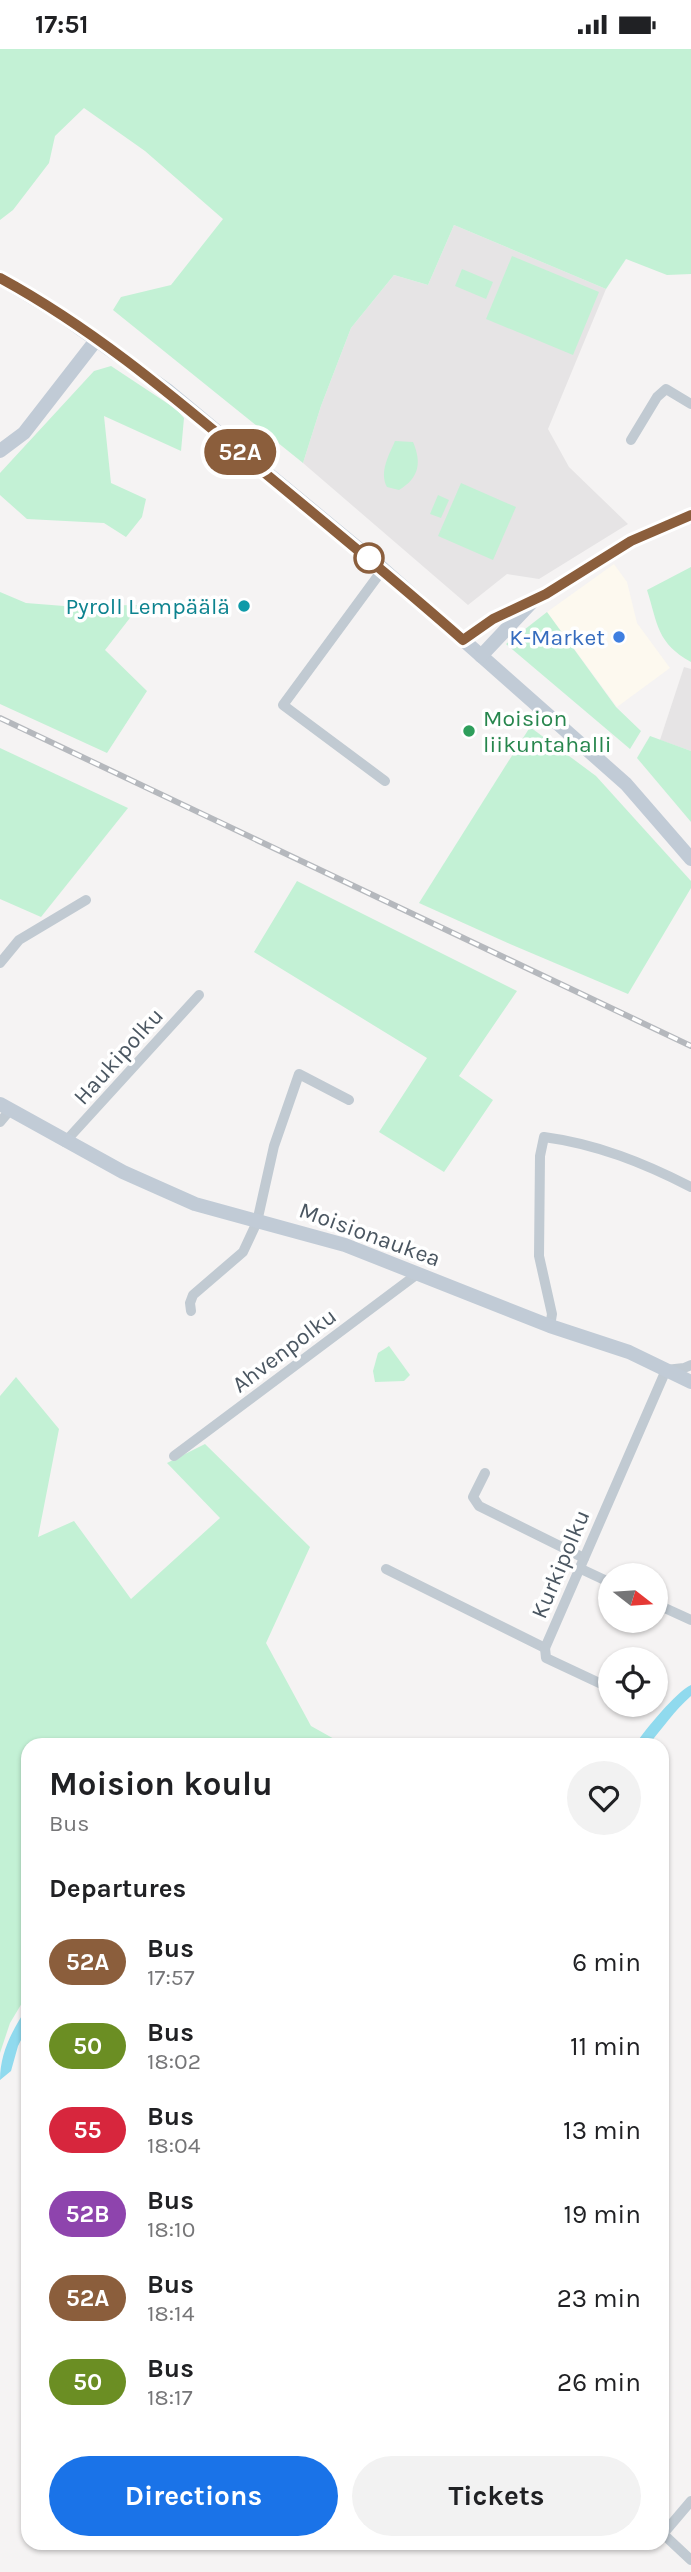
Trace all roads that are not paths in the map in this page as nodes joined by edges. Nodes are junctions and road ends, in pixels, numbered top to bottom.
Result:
1 (0, 278) edge
2 (97, 339) junction
3 (691, 404) edge
4 (631, 440) dead end
5 (0, 451) edge
6 (691, 515) edge
7 (383, 569) junction
8 (535, 600) junction
9 (463, 640) junction
10 (481, 656) junction
11 (385, 781) dead end
12 (691, 859) edge
13 (86, 900) dead end
14 (0, 963) edge
15 (199, 995) dead end
16 (349, 1100) dead end
17 (5, 1107) edge
18 (0, 1122) edge
19 (65, 1142) junction
20 (691, 1187) edge
21 (257, 1222) junction
22 (416, 1275) junction
23 (191, 1311) dead end
24 (550, 1326) junction
25 (691, 1365) edge
26 (666, 1370) junction
27 (691, 1382) edge
28 (174, 1457) dead end
29 (485, 1473) dead end
30 (581, 1563) junction
31 (386, 1569) dead end
32 (598, 1574) edge
33 (668, 1609) edge
34 (691, 1619) edge
35 (545, 1649) junction
36 (598, 1682) edge
37 (691, 2501) edge
38 (669, 2525) edge
39 (669, 2540) edge
40 (691, 2560) edge

1 - 2 street
2 - 5 street
2 - 7 street
3 - 4 street
6 - 8 street
7 - 9 street
7 - 11 street
8 - 9 street
8 - 10 street
9 - 10 street
10 - 12 street
13 - 14 street
15 - 19 street, Haukipolku
16 - 21 street
17 - 18 street
17 - 19 street, Moisionaukea
19 - 21 street, Moisionaukea
20 - 24 street
21 - 22 street, Moisionaukea
21 - 23 street
22 - 24 street, Moisionaukea
22 - 28 street, Ahvenpolku
24 - 26 street, Moisionaukea
25 - 26 street
26 - 27 street, Moisionaukea
26 - 30 street, Kurkipolku
29 - 30 street
30 - 32 street
30 - 35 street, Kurkipolku
31 - 35 street, Kurkipolku
33 - 34 street
35 - 36 street
37 - 38 street
39 - 40 street

